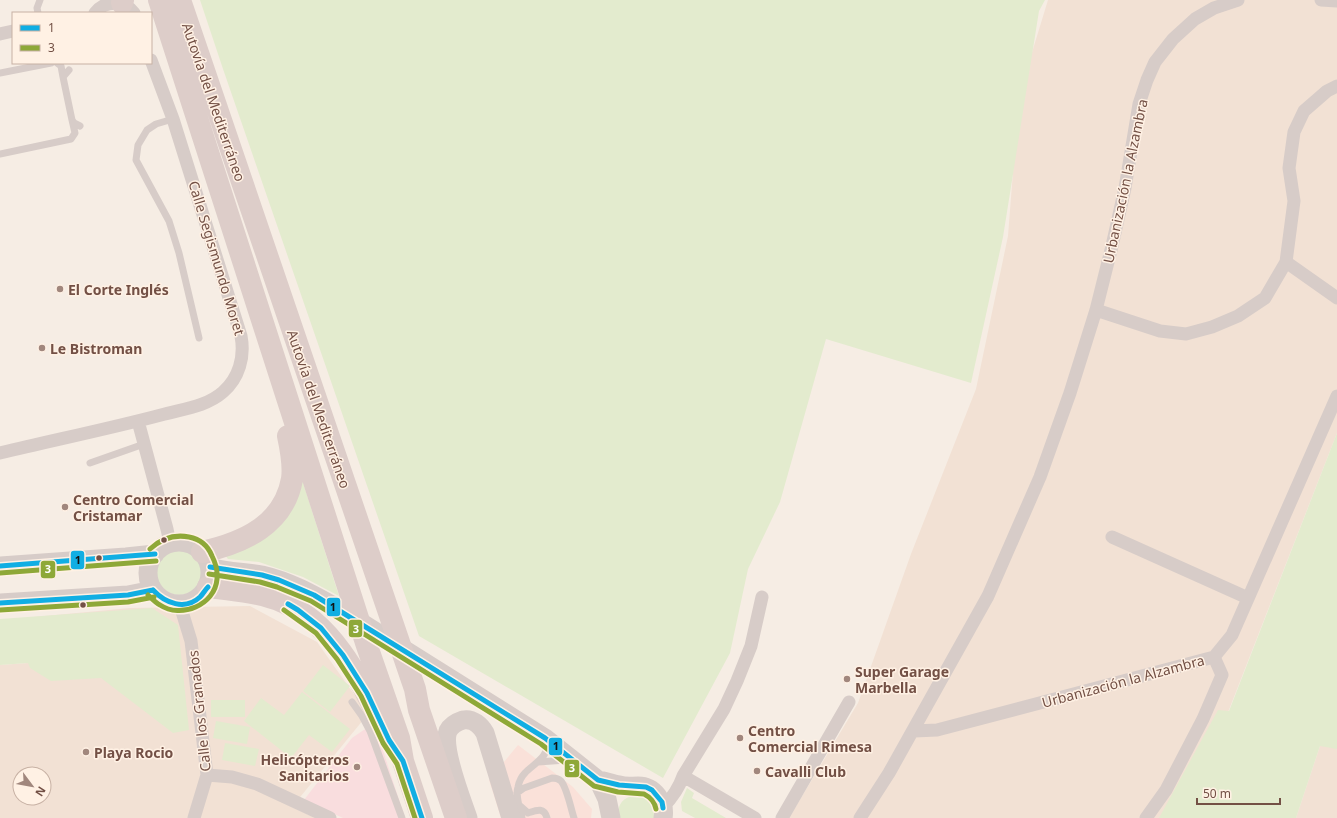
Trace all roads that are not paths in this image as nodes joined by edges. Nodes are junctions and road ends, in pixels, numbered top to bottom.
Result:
1 (40, 0) edge
2 (159, 0) edge
3 (180, 0) edge
4 (1238, 0) edge
5 (1321, 0) edge
6 (1337, 1) edge
7 (126, 5) edge
8 (38, 12) edge
9 (96, 12) edge
10 (12, 31) edge
11 (0, 34) edge
12 (152, 63) edge
13 (47, 64) edge
14 (58, 64) edge
15 (69, 70) dead end
16 (0, 73) edge
17 (64, 77) junction
18 (1337, 86) edge
19 (173, 119) junction
20 (72, 120) junction
21 (80, 126) dead end
22 (0, 154) edge
23 (1286, 262) junction
24 (1337, 298) edge
25 (1096, 310) junction
26 (199, 338) dead end
27 (1337, 396) edge
28 (290, 406) junction
29 (138, 421) junction
30 (144, 444) junction
31 (0, 453) edge
32 (90, 462) dead end
33 (1112, 537) dead end
34 (162, 549) junction
35 (0, 566) edge
36 (207, 569) junction
37 (153, 590) junction
38 (762, 597) dead end
39 (1248, 598) junction
40 (0, 603) edge
41 (180, 605) junction
42 (1214, 657) junction
43 (416, 689) junction
44 (352, 702) dead end
45 (849, 702) dead end
46 (914, 730) junction
47 (545, 738) junction
48 (574, 760) junction
49 (403, 761) junction
50 (538, 762) junction
51 (450, 765) junction
52 (889, 773) junction
53 (207, 774) junction
54 (598, 780) junction
55 (680, 781) junction
56 (630, 787) junction
57 (517, 794) junction
58 (515, 811) edge
59 (666, 811) edge
60 (611, 815) edge
61 (194, 818) edge
62 (330, 818) edge
63 (402, 818) edge
64 (422, 818) edge
65 (456, 818) edge
66 (468, 818) edge
67 (522, 818) edge
68 (548, 818) edge
69 (574, 818) edge
70 (755, 818) edge
71 (782, 818) edge
72 (860, 818) edge
73 (868, 818) edge
74 (1146, 818) edge

1 - 8 lane
2 - 28 highway, Autovía del Mediterráneo
3 - 43 highway, Autovía del Mediterráneo
4 - 25 street, Urbanización la Alzambra
5 - 6 street
7 - 9 street
10 - 11 street
12 - 19 street, Calle Segismundo Moret
13 - 16 lane
14 - 17 lane
15 - 17 lane
17 - 20 lane
18 - 23 street
19 - 26 lane
19 - 29 street, Calle Segismundo Moret
20 - 21 lane
20 - 22 lane
23 - 24 street
23 - 25 street
25 - 46 street, Urbanización la Alzambra
27 - 39 street, Urbanización la Alzambra
28 - 36 highway
28 - 49 highway, Autovía del Mediterráneo
29 - 30 street
29 - 31 street, Calle Segismundo Moret
30 - 32 lane
30 - 34 street
33 - 39 street
34 - 35 street
34 - 36 street
34 - 37 street
36 - 41 street
36 - 47 street
36 - 49 highway
37 - 40 street
37 - 41 street
38 - 55 street
39 - 42 street, Urbanización la Alzambra
41 - 53 street, Calle los Granados
42 - 46 street, Urbanización la Alzambra
42 - 74 street
43 - 51 highway
43 - 65 highway, Autovía del Mediterráneo
44 - 63 lane
45 - 71 street
46 - 52 street, Urbanización la Alzambra
47 - 48 street
47 - 50 lane
48 - 50 lane
48 - 54 street
49 - 64 highway, Autovía del Mediterráneo
50 - 57 lane
51 - 58 street
51 - 66 street
52 - 72 street
52 - 73 street
53 - 61 street, Calle los Granados
53 - 62 street
54 - 56 street
54 - 60 street
55 - 59 street
55 - 70 street
56 - 59 street
56 - 60 street
57 - 58 lane
57 - 69 lane
58 - 67 lane
58 - 68 lane

